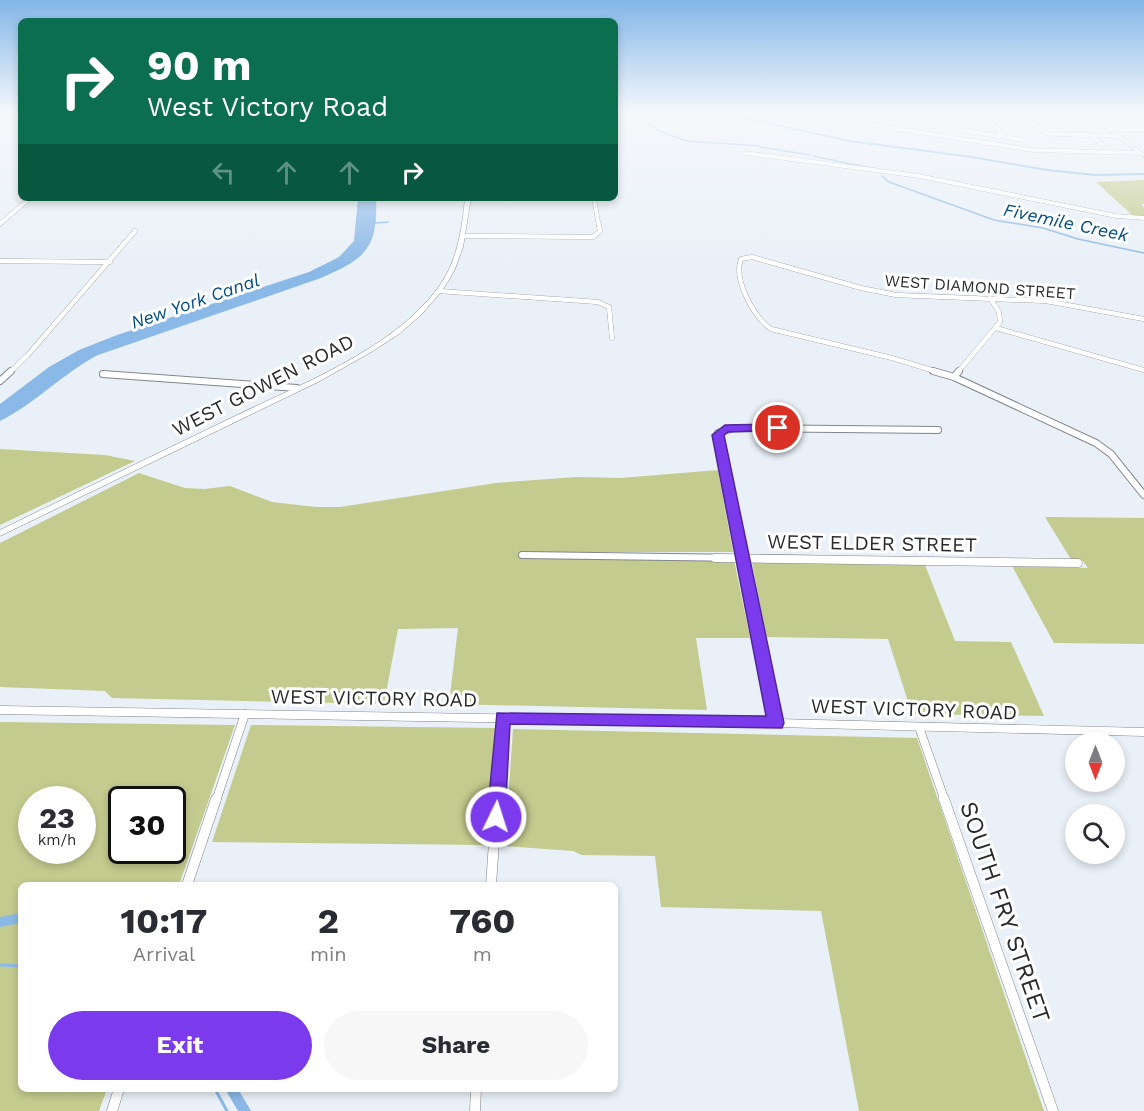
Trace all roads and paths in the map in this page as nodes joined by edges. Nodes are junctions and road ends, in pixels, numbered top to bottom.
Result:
1 (835, 165) edge
2 (27, 201) edge
3 (468, 201) edge
4 (595, 201) edge
5 (1144, 218) edge
6 (0, 224) edge
7 (135, 231) dead end
8 (464, 237) junction
9 (0, 261) edge
10 (110, 261) junction
11 (439, 291) junction
12 (990, 298) junction
13 (1144, 319) edge
14 (996, 328) junction
15 (612, 338) dead end
16 (1144, 370) edge
17 (103, 374) dead end
18 (954, 376) junction
19 (0, 381) edge
20 (297, 388) junction
21 (938, 430) dead end
22 (1141, 486) edge
23 (1144, 495) edge
24 (0, 533) edge
25 (522, 555) dead end
26 (741, 557) junction
27 (1078, 563) dead end
28 (0, 710) edge
29 (245, 714) junction
30 (503, 718) junction
31 (776, 723) junction
32 (919, 727) junction
33 (1144, 732) edge
34 (188, 882) edge
35 (491, 882) edge
36 (118, 1092) edge
37 (476, 1092) edge
38 (112, 1111) edge
39 (475, 1111) edge
40 (1053, 1111) edge

1 - 5 street
2 - 6 street
3 - 8 main road, WEST GOWEN ROAD
4 - 8 street
7 - 10 street
8 - 11 main road, WEST GOWEN ROAD
9 - 10 street
10 - 19 street
11 - 15 street
11 - 20 main road, WEST GOWEN ROAD
12 - 13 street, WEST DIAMOND STREET
12 - 14 street
12 - 18 street, WEST DIAMOND STREET
14 - 16 street
14 - 18 street
17 - 20 street
18 - 22 street
20 - 24 main road, WEST GOWEN ROAD
21 - 26 street
22 - 23 street
25 - 26 street, WEST ELDER STREET
26 - 27 street, WEST ELDER STREET
26 - 31 street
28 - 29 main road, WEST VICTORY ROAD
29 - 30 main road, WEST VICTORY ROAD
29 - 34 street
30 - 31 main road, WEST VICTORY ROAD
30 - 35 street
31 - 32 main road, WEST VICTORY ROAD
32 - 33 main road, WEST VICTORY ROAD
32 - 40 street, SOUTH FRY STREET
36 - 38 street
37 - 39 street

